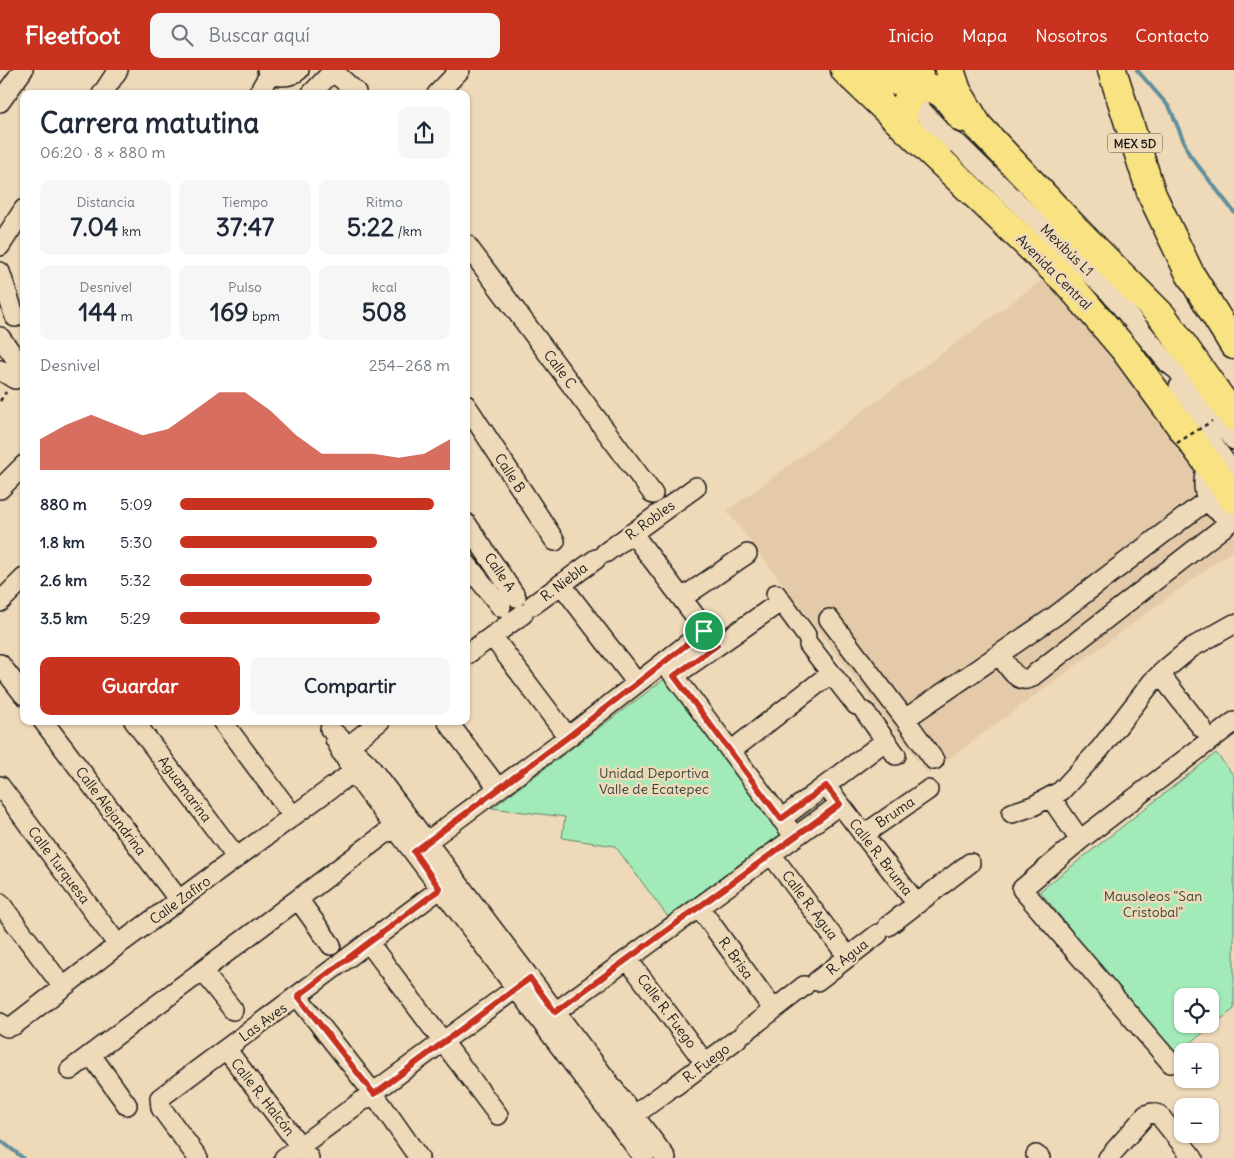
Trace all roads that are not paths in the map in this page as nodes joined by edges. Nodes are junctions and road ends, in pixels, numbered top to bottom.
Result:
1 (23, 70) edge
2 (299, 70) edge
3 (460, 70) edge
4 (950, 70) edge
5 (1112, 70) edge
6 (1130, 70) edge
7 (268, 71) edge
8 (333, 71) edge
9 (113, 72) edge
10 (849, 74) edge
11 (906, 79) edge
12 (104, 90) edge
13 (260, 90) edge
14 (315, 90) edge
15 (354, 90) edge
16 (441, 90) edge
17 (0, 102) edge
18 (904, 126) junction
19 (978, 126) junction
20 (1170, 211) junction
21 (20, 215) edge
22 (0, 246) edge
23 (470, 249) edge
24 (0, 272) edge
25 (0, 295) edge
26 (1234, 312) edge
27 (20, 322) edge
28 (0, 337) edge
29 (1234, 345) edge
30 (1168, 364) junction
31 (13, 373) edge
32 (470, 411) edge
33 (1223, 419) edge
34 (1234, 440) edge
35 (1207, 464) junction
36 (20, 469) edge
37 (1234, 474) edge
38 (696, 487) dead end
39 (0, 489) edge
40 (653, 494) dead end
41 (1234, 499) edge
42 (1207, 500) junction
43 (1234, 519) edge
44 (470, 533) edge
45 (633, 534) junction
46 (555, 541) dead end
47 (747, 554) dead end
48 (600, 556) joint
49 (470, 566) edge
50 (1117, 569) junction
51 (20, 582) edge
52 (561, 584) junction
53 (1138, 593) junction
54 (682, 598) junction
55 (0, 602) edge
56 (518, 606) junction
57 (1055, 616) junction
58 (829, 619) dead end
59 (1232, 629) edge
60 (704, 631) junction
61 (492, 636) junction
62 (1076, 640) junction
63 (717, 645) junction
64 (470, 652) edge
65 (1000, 656) junction
66 (0, 664) edge
67 (669, 669) junction
68 (830, 674) junction
69 (1160, 674) junction
70 (637, 683) junction
71 (20, 690) edge
72 (905, 719) junction
73 (1234, 722) edge
74 (46, 725) edge
75 (137, 725) edge
76 (225, 725) edge
77 (327, 725) edge
78 (375, 725) edge
79 (450, 725) edge
80 (1202, 728) dead end
81 (568, 737) junction
82 (345, 748) junction
83 (731, 751) junction
84 (934, 760) dead end
85 (353, 772) junction
86 (0, 786) edge
87 (826, 786) junction
88 (498, 788) junction
89 (928, 790) dead end
90 (1051, 798) junction
91 (840, 804) junction
92 (1012, 813) dead end
93 (293, 816) junction
94 (781, 819) junction
95 (394, 827) junction
96 (863, 834) junction
97 (796, 837) junction
98 (1080, 840) junction
99 (420, 847) junction
100 (771, 854) junction
101 (237, 858) junction
102 (970, 863) dead end
103 (440, 889) junction
104 (298, 899) junction
105 (179, 900) junction
106 (0, 903) edge
107 (917, 904) junction
108 (699, 907) junction
109 (369, 943) junction
110 (118, 945) junction
111 (331, 945) dead end
112 (848, 956) junction
113 (628, 960) junction
114 (202, 971) junction
115 (523, 983) junction
116 (63, 987) junction
117 (298, 996) junction
118 (233, 1010) dead end
119 (773, 1010) junction
120 (549, 1017) junction
121 (4, 1025) edge
122 (443, 1042) junction
123 (226, 1049) junction
124 (90, 1055) junction
125 (705, 1063) junction
126 (1171, 1063) dead end
127 (70, 1070) dead end
128 (374, 1094) junction
129 (127, 1104) dead end
130 (498, 1115) dead end
131 (633, 1116) junction
132 (305, 1152) edge
133 (198, 1158) edge
134 (284, 1158) edge
135 (420, 1158) edge
136 (644, 1158) edge
137 (666, 1158) edge
138 (1108, 1158) edge
139 (1193, 1158) edge

1 - 17 street
2 - 7 street
3 - 16 street
4 - 19 highway
5 - 20 highway, MEX 5D
6 - 20 highway, MEX 5D
7 - 13 street
8 - 14 street
8 - 15 street
9 - 12 street
10 - 11 highway
10 - 18 highway, Avenida Central
11 - 18 highway
11 - 19 highway
11 - 30 street, Mexibús L1
18 - 35 highway, Avenida Central
19 - 33 highway
20 - 26 highway, MEX 5D
20 - 29 highway, MEX 5D
21 - 22 street
23 - 40 street, Calle C
24 - 27 street
25 - 27 street
28 - 31 street
30 - 34 street, Mexibús L1
30 - 37 street, Mexibús L1
32 - 46 street, Calle B
35 - 41 highway, Avenida Central
35 - 42 street
36 - 39 street
38 - 45 street, R. Robles
42 - 43 street
42 - 50 street
43 - 53 street
44 - 56 street, Calle A
45 - 48 street, R. Robles
45 - 54 street
47 - 54 street
48 - 52 street, R. Niebla
49 - 56 street
50 - 53 street
50 - 57 street
51 - 55 street
52 - 56 street, R. Niebla
52 - 70 street
53 - 62 street
54 - 60 street
56 - 61 street, R. Niebla
57 - 62 street
57 - 65 street
58 - 72 street
59 - 69 street
60 - 63 street
60 - 67 street
61 - 64 street, R. Niebla
61 - 81 street
62 - 65 street
63 - 67 street
63 - 68 street
65 - 72 street
66 - 71 street
67 - 70 street
67 - 83 street
68 - 83 street
68 - 87 street
69 - 80 street
69 - 90 street
70 - 81 street
72 - 84 street
73 - 98 street
74 - 105 street, Calle Alejandrina
75 - 101 street, Aguamarina
76 - 93 street
77 - 82 street
78 - 82 street
79 - 88 street
81 - 88 street
82 - 85 street
82 - 99 street
83 - 94 street
85 - 93 street, Calle Zafiro
85 - 95 street
86 - 110 street, Calle Turquesa
87 - 91 street, Calle R. Bruma
87 - 94 street
88 - 99 street
89 - 96 street, Bruma
90 - 92 street
90 - 98 street
91 - 96 street, Calle R. Bruma
91 - 97 street
93 - 101 street, Calle Zafiro
94 - 97 street
95 - 99 street
95 - 104 street
96 - 107 street, Calle R. Bruma
97 - 100 street
98 - 126 street
99 - 103 street
99 - 115 street
100 - 108 street
100 - 112 street, Calle R. Agua
101 - 105 street, Calle Zafiro
102 - 107 street, R. Agua
103 - 109 street, Las Aves
103 - 115 street
104 - 111 street
104 - 114 street
105 - 110 street, Calle Zafiro
106 - 116 street
107 - 112 street, R. Agua
108 - 113 street
108 - 119 street, R. Brisa
109 - 117 street, Las Aves
109 - 122 street
110 - 116 street, Calle Zafiro
112 - 119 street, R. Agua
113 - 120 street
113 - 125 street, Calle R. Fuego
114 - 118 street
114 - 124 street
115 - 120 street
115 - 122 street
116 - 121 street, Calle Zafiro
117 - 123 street, Las Aves
117 - 128 street
119 - 125 street, R. Fuego
120 - 131 street
120 - 136 street
122 - 128 street
122 - 130 street
123 - 132 street, Calle R. Halcón
123 - 133 street, Las Aves
124 - 127 street
124 - 129 street
125 - 131 street, R. Fuego
128 - 132 street
128 - 135 street
131 - 137 street
132 - 134 street
138 - 139 street

